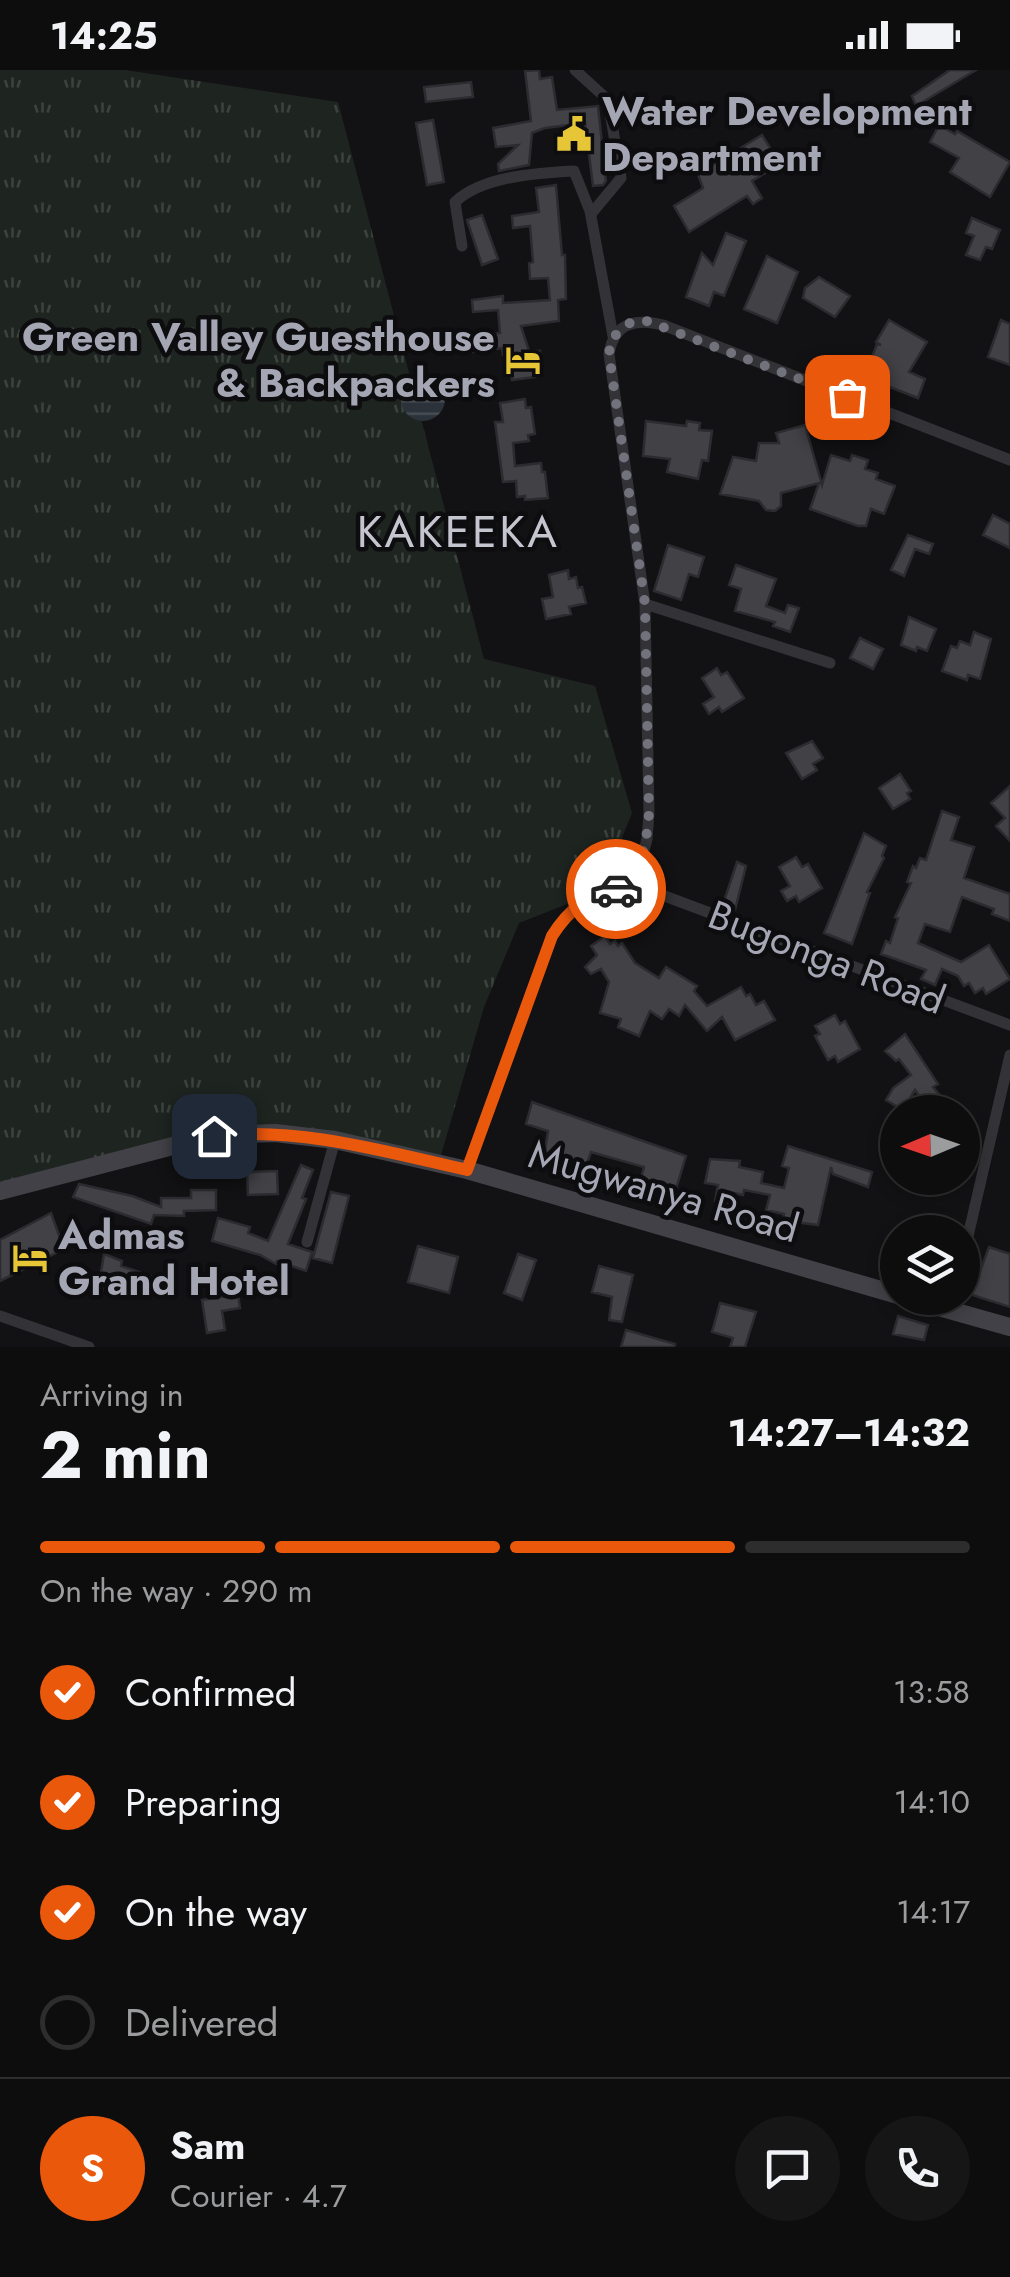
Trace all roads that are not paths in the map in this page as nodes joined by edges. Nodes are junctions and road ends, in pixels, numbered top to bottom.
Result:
1 (575, 70) edge
2 (591, 214) junction
3 (462, 246) dead end
4 (614, 336) junction
5 (1010, 460) edge
6 (645, 604) junction
7 (830, 663) dead end
8 (635, 885) junction
9 (1010, 1026) edge
10 (1010, 1054) edge
11 (335, 1140) junction
12 (467, 1170) junction
13 (0, 1190) edge
14 (973, 1215) edge
15 (306, 1242) dead end
16 (880, 1290) edge
17 (980, 1315) edge
18 (0, 1316) edge
19 (1010, 1327) edge
20 (89, 1347) edge

1 - 2 street
2 - 3 street
2 - 4 street
4 - 5 street
4 - 6 street
6 - 7 street
6 - 8 street
8 - 9 street, Bugonga Road
8 - 12 street
10 - 14 street
11 - 12 street, Mugwanya Road
11 - 13 street, Mugwanya Road
11 - 15 street
12 - 16 street, Mugwanya Road
17 - 19 street
18 - 20 street

